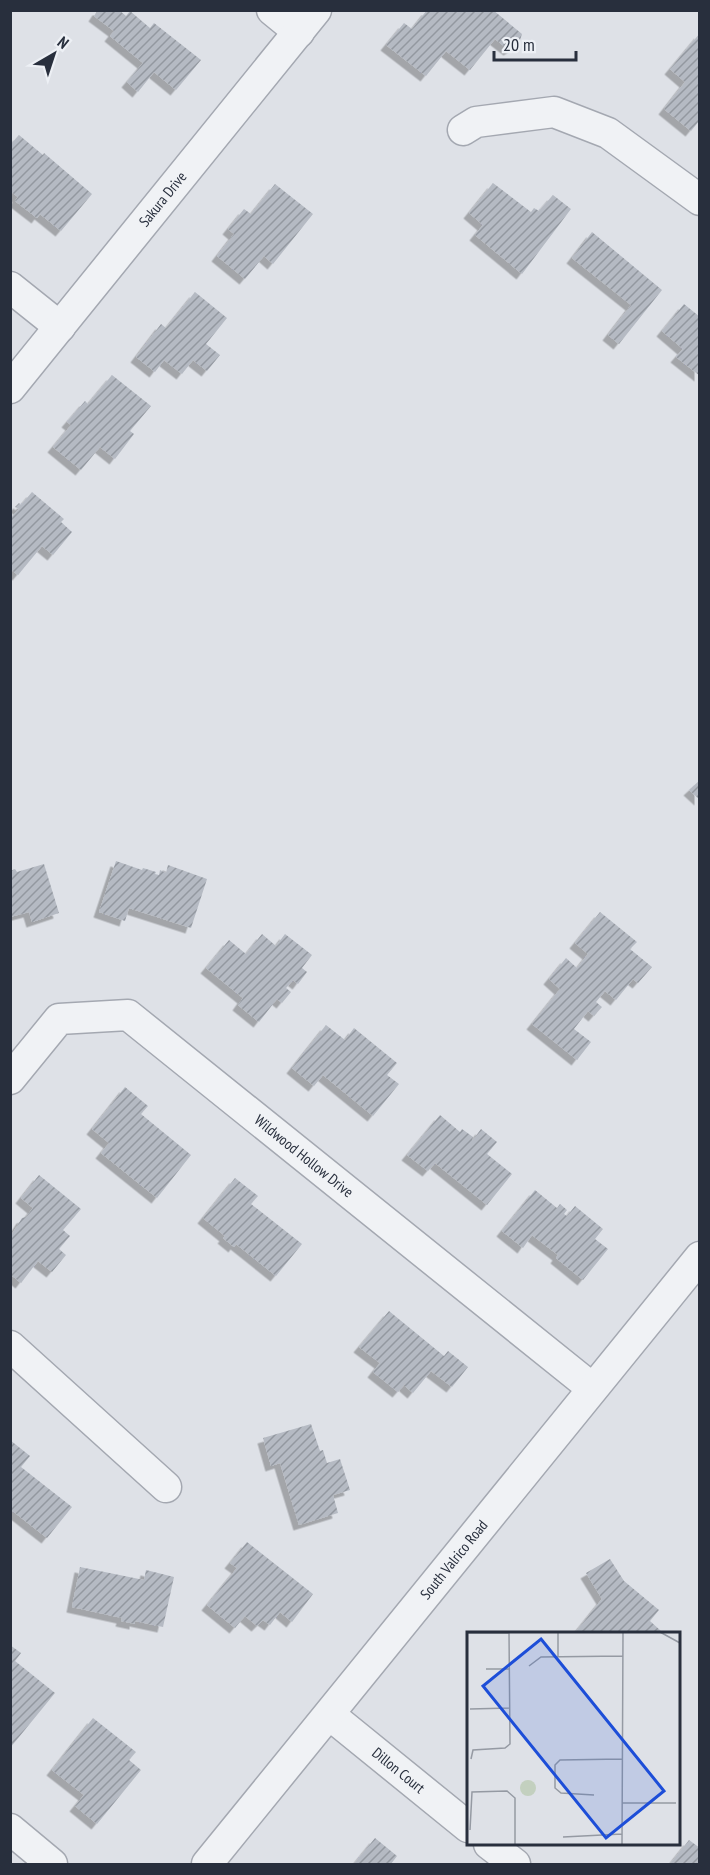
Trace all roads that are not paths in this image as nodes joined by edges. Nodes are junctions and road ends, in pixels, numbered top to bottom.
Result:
1 (272, 10) edge
2 (308, 21) edge
3 (463, 130) dead end
4 (699, 200) edge
5 (10, 287) edge
6 (60, 327) junction
7 (10, 388) edge
8 (10, 1079) edge
9 (699, 1257) edge
10 (10, 1346) edge
11 (592, 1388) junction
12 (166, 1487) dead end
13 (330, 1715) junction
14 (467, 1826) edge
15 (10, 1829) edge
16 (490, 1845) edge
17 (52, 1864) edge
18 (207, 1864) edge
19 (515, 1864) edge

1 - 2 street
2 - 6 street, Sakura Drive
3 - 4 street
5 - 6 street
6 - 7 street, Sakura Drive
8 - 11 street, Wildwood Hollow Drive
9 - 11 street, South Valrico Road
10 - 12 street
11 - 13 street, South Valrico Road
13 - 14 street, Dillon Court
13 - 18 street, South Valrico Road
15 - 17 street
16 - 19 street

